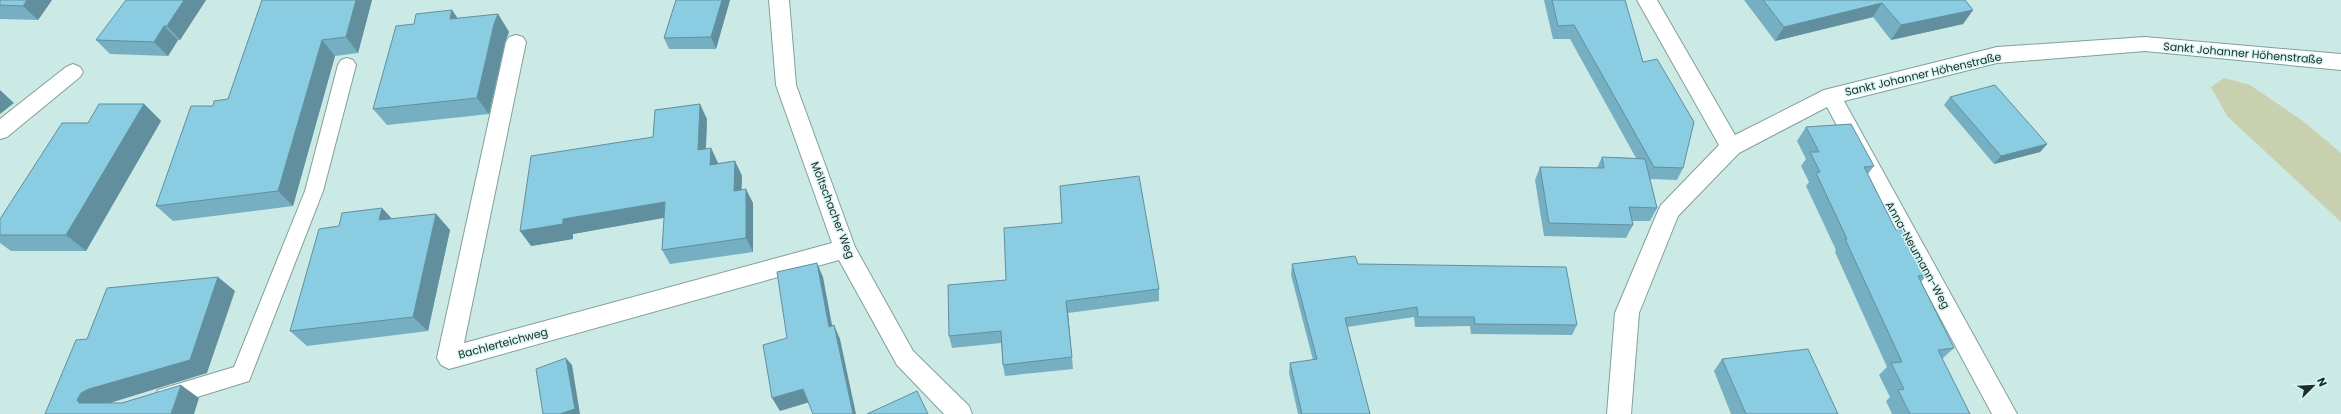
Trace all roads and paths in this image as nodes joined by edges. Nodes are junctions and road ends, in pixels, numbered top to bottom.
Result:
1 (779, 0) edge
2 (1647, 0) edge
3 (516, 42) dead end
4 (2341, 62) edge
5 (347, 65) dead end
6 (74, 72) dead end
7 (1831, 96) junction
8 (0, 131) edge
9 (1731, 147) junction
10 (845, 249) junction
11 (147, 403) edge
12 (960, 414) edge
13 (1619, 414) edge
14 (2005, 414) edge

1 - 10 street, Möltschacher Weg
2 - 9 street
3 - 10 street, Bachlerteichweg
4 - 7 street, Sankt Johanner Höhenstraße
5 - 11 lane
6 - 8 street
7 - 9 street, Sankt Johanner Höhenstraße
7 - 14 street, Anna-Neumann-Weg
9 - 13 street, Sankt Johanner Höhenstraße
10 - 12 street, Möltschacher Weg

